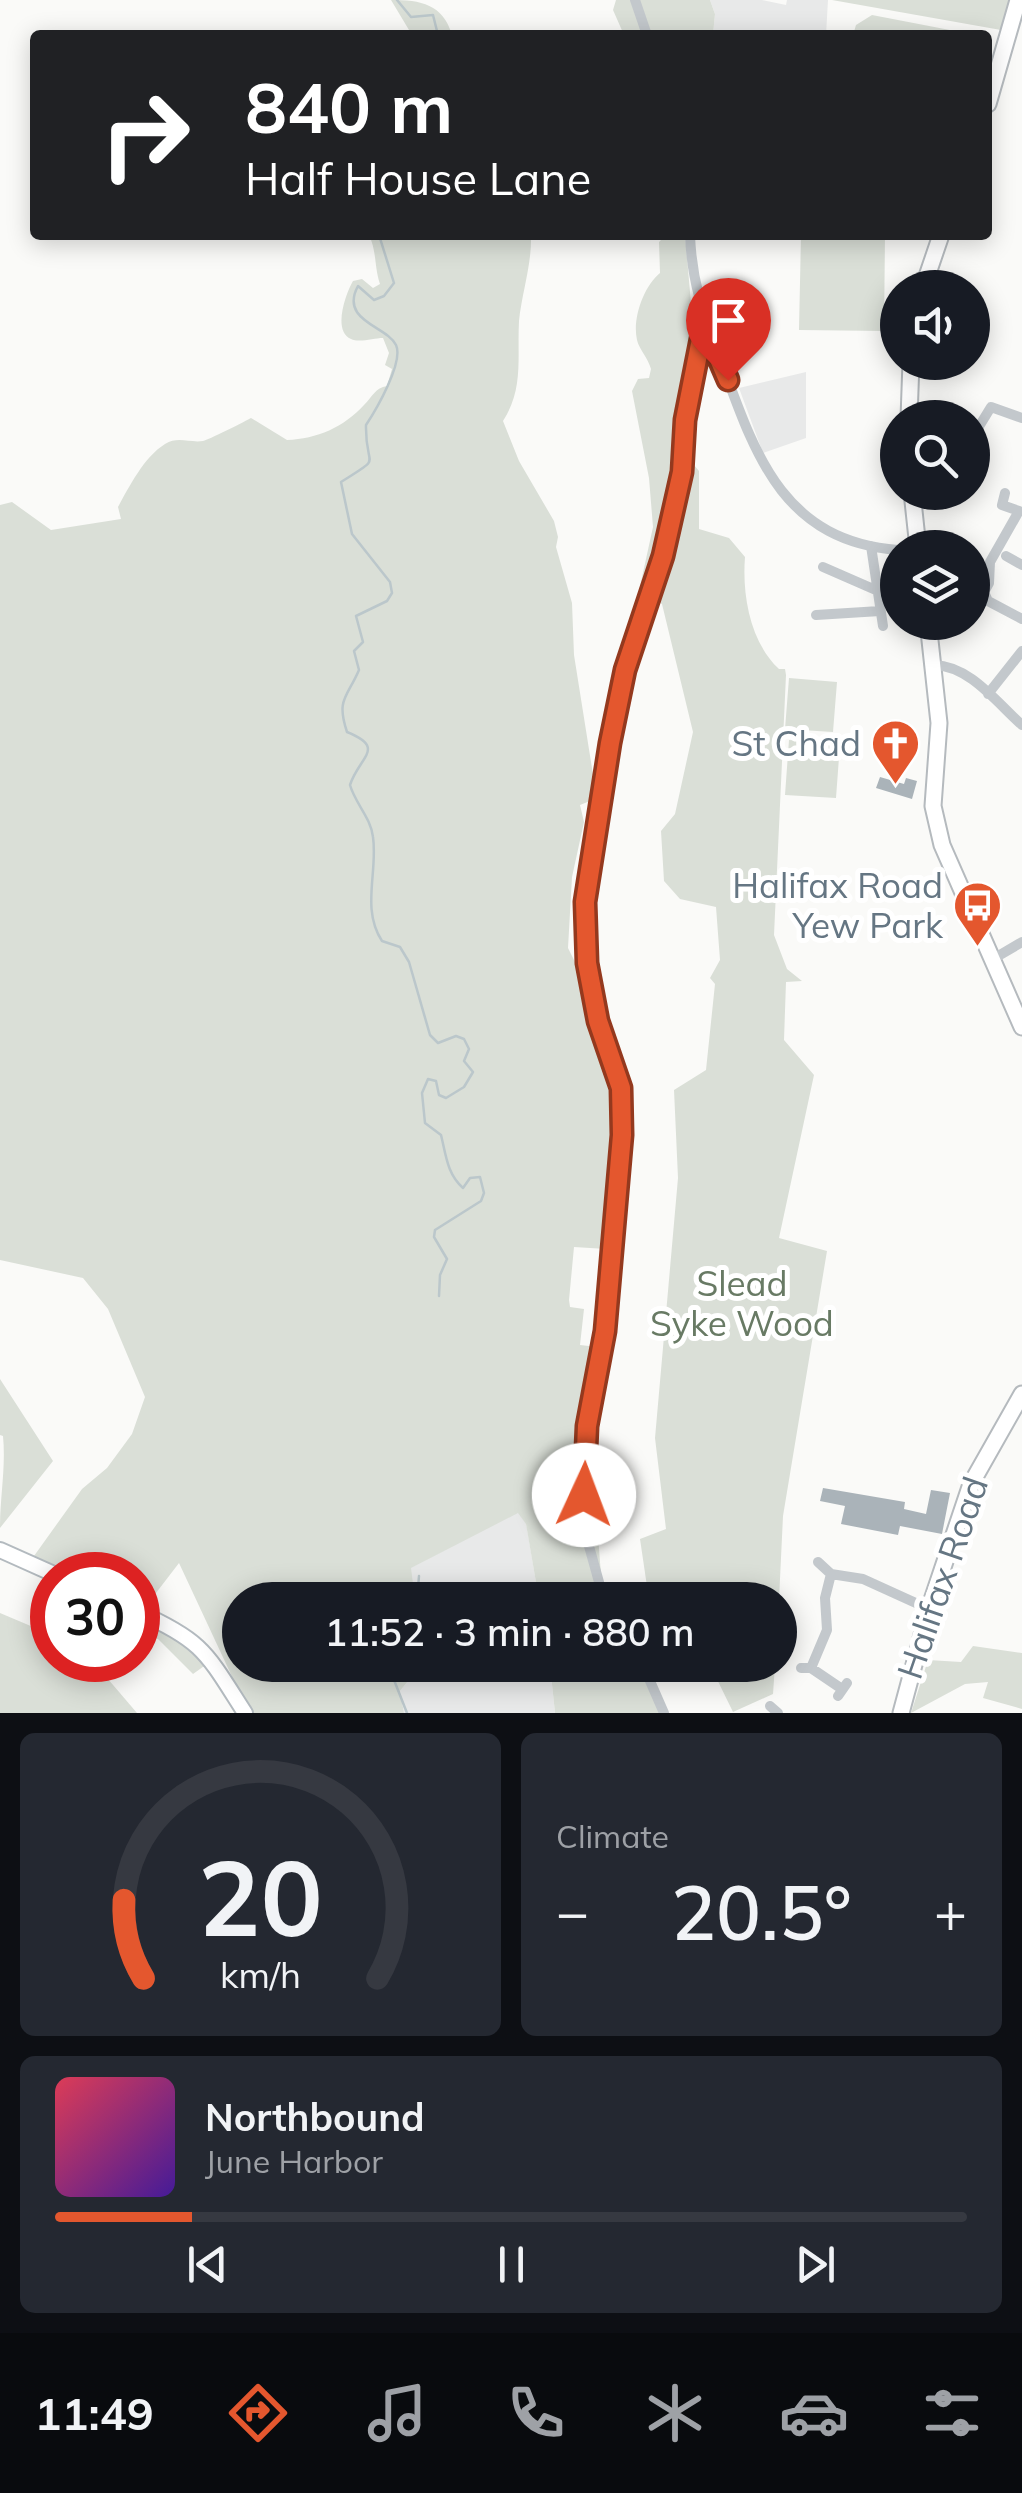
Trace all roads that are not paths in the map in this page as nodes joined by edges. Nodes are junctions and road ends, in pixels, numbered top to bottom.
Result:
1 (635, 0) edge
2 (1018, 0) edge
3 (645, 30) edge
4 (992, 90) edge
5 (690, 240) edge
6 (938, 240) edge
7 (929, 270) edge
8 (704, 324) junction
9 (980, 399) dead end
10 (991, 406) joint
11 (1022, 418) edge
12 (1006, 492) dead end
13 (872, 546) junction
14 (880, 547) edge
15 (1006, 556) dead end
16 (1022, 565) edge
17 (823, 567) dead end
18 (878, 590) junction
19 (880, 611) joint
20 (816, 615) dead end
21 (1022, 619) edge
22 (931, 640) edge
23 (1022, 652) edge
24 (934, 665) junction
25 (988, 694) junction
26 (1022, 725) edge
27 (1022, 942) edge
28 (994, 959) junction
29 (1022, 1028) edge
30 (1022, 1394) edge
31 (0, 1550) edge
32 (818, 1562) dead end
33 (30, 1563) edge
34 (830, 1574) junction
35 (599, 1582) edge
36 (929, 1609) junction
37 (160, 1623) edge
38 (650, 1682) edge
39 (842, 1689) dead end
40 (245, 1713) edge
41 (664, 1713) edge
42 (901, 1713) edge

1 - 3 street
2 - 4 main road
5 - 8 street
6 - 7 main road
8 - 13 street
8 - 35 street
9 - 10 street
10 - 11 street
12 - 21 street
13 - 14 street
13 - 18 street
15 - 16 street
17 - 18 street
18 - 19 street
19 - 20 street
22 - 24 main road
23 - 25 street
24 - 25 street
24 - 28 main road
25 - 26 street
27 - 28 street
28 - 29 main road
30 - 36 main road, Halifax Road
31 - 33 street
32 - 34 street
34 - 36 street
34 - 39 street
36 - 42 main road, Halifax Road
37 - 40 street
38 - 41 street

